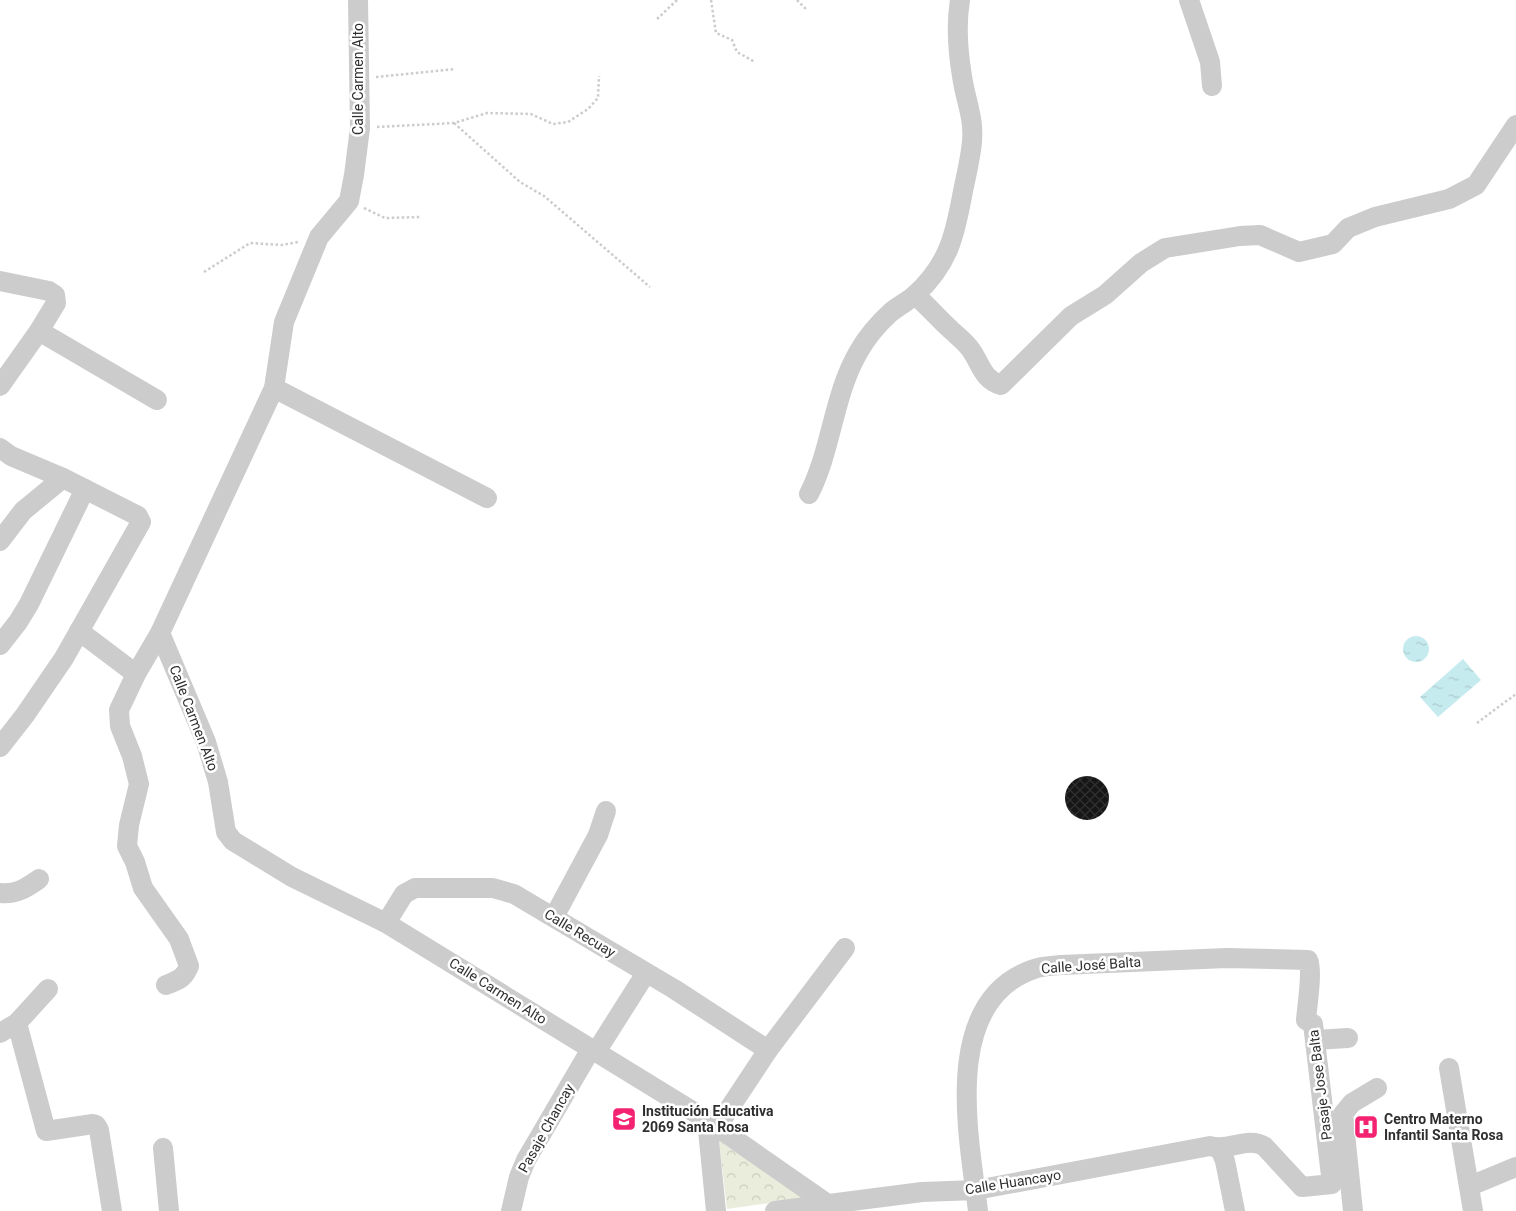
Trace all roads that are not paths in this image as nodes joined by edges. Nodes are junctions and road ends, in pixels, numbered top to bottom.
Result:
1 (358, 0) edge
2 (960, 0) edge
3 (1189, 0) edge
4 (1212, 86) dead end
5 (1516, 125) edge
6 (0, 281) edge
7 (915, 295) junction
8 (39, 331) junction
9 (0, 386) edge
10 (274, 388) junction
11 (157, 400) dead end
12 (4, 455) edge
13 (63, 478) junction
14 (85, 489) junction
15 (809, 494) dead end
16 (487, 498) dead end
17 (0, 541) edge
18 (79, 631) junction
19 (160, 633) junction
20 (0, 645) edge
21 (136, 674) junction
22 (0, 746) edge
23 (606, 811) dead end
24 (39, 879) dead end
25 (0, 893) edge
26 (554, 917) junction
27 (386, 923) junction
28 (845, 948) dead end
29 (1209, 958) joint
30 (646, 972) junction
31 (166, 985) dead end
32 (48, 989) dead end
33 (8, 1028) edge
34 (1348, 1038) dead end
35 (1316, 1040) junction
36 (594, 1050) junction
37 (768, 1050) junction
38 (1449, 1068) dead end
39 (1377, 1088) dead end
40 (712, 1124) junction
41 (163, 1148) dead end
42 (1220, 1149) junction
43 (1516, 1167) edge
44 (1470, 1186) junction
45 (976, 1190) junction
46 (829, 1205) junction
47 (112, 1211) edge
48 (169, 1211) edge
49 (186, 1211) edge
50 (511, 1211) edge
51 (716, 1211) edge
52 (776, 1211) edge
53 (978, 1211) edge
54 (1235, 1211) edge
55 (1353, 1211) edge
56 (1473, 1211) edge

1 - 10 street, Calle Carmen Alto
2 - 7 street
3 - 4 street
5 - 7 street
6 - 8 street
7 - 15 street
8 - 9 street
8 - 11 street
10 - 16 street
10 - 19 street, Calle Carmen Alto
12 - 13 street
13 - 14 street
13 - 17 street
14 - 18 street
14 - 20 street
18 - 21 street
18 - 22 street
19 - 21 street
19 - 27 street, Calle Carmen Alto
21 - 31 street
23 - 26 street
24 - 25 street
26 - 27 street, Calle Recuay
26 - 30 street, Calle Recuay
27 - 36 street, Calle Carmen Alto
28 - 37 street
29 - 35 street, Pasaje Jose Balta
29 - 45 street, Calle José Balta
30 - 36 street, Pasaje Chancay
30 - 37 street, Calle Recuay
32 - 33 street
33 - 47 street
34 - 35 street
35 - 42 street, Pasaje Jose Balta
36 - 40 street, Calle Carmen Alto
36 - 50 street, Pasaje Chancay
37 - 40 street
38 - 44 street
39 - 55 street
40 - 46 street, Calle Carmen Alto
40 - 51 street
41 - 48 street
42 - 45 street, Calle Huancayo
42 - 54 street
43 - 44 street
44 - 56 street
45 - 46 street, Calle Huancayo
45 - 53 street, Calle José Balta
46 - 52 street, Calle Huancayo
48 - 49 street

